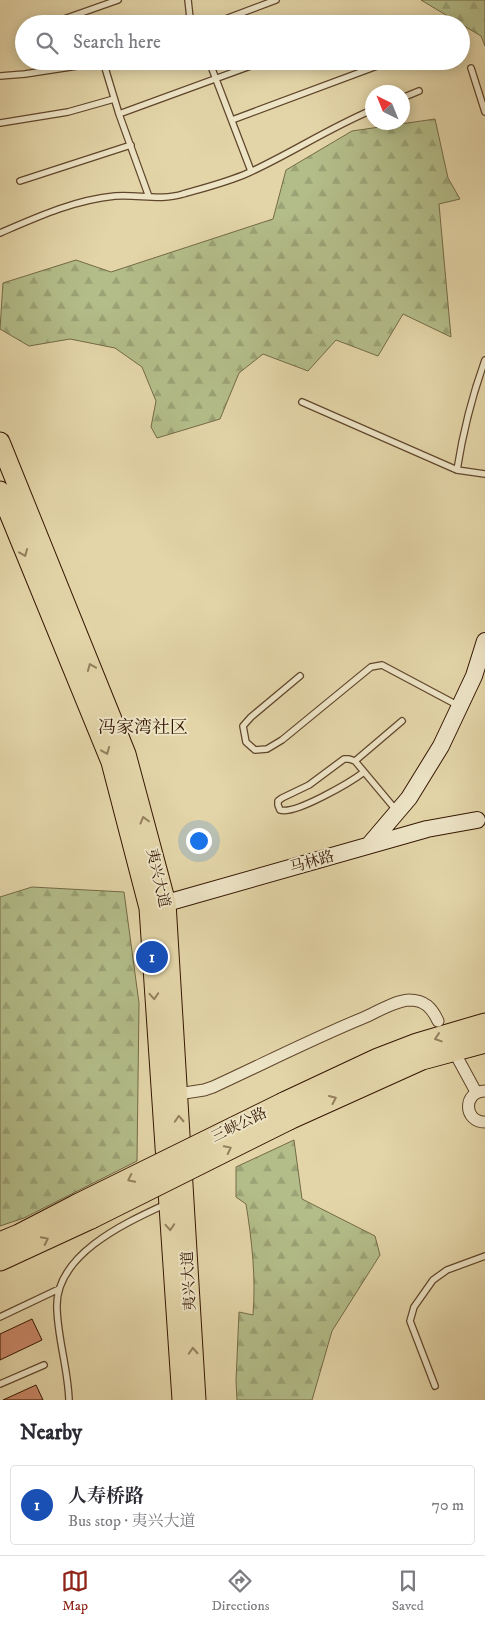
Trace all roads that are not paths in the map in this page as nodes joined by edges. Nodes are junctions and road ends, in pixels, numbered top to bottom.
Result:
1 (118, 0) edge
2 (188, 0) edge
3 (276, 0) edge
4 (75, 15) edge
5 (190, 15) edge
6 (236, 15) edge
7 (471, 68) dead end
8 (50, 70) edge
9 (106, 70) edge
10 (212, 70) edge
11 (240, 70) edge
12 (366, 70) edge
13 (0, 76) edge
14 (216, 79) junction
15 (419, 91) dead end
16 (410, 95) edge
17 (114, 99) junction
18 (485, 112) edge
19 (365, 113) edge
20 (119, 114) junction
21 (232, 120) junction
22 (0, 123) edge
23 (131, 145) junction
24 (251, 172) junction
25 (20, 181) dead end
26 (149, 197) junction
27 (0, 232) edge
28 (485, 360) edge
29 (302, 402) dead end
30 (0, 442) edge
31 (457, 470) junction
32 (485, 474) edge
33 (0, 491) edge
34 (28, 512) junction
35 (5, 520) edge
36 (485, 641) edge
37 (300, 676) dead end
38 (461, 707) junction
39 (402, 721) dead end
40 (355, 761) junction
41 (364, 772) junction
42 (398, 811) junction
43 (477, 820) dead end
44 (369, 845) junction
45 (157, 906) junction
46 (438, 1021) dead end
47 (485, 1024) edge
48 (485, 1042) edge
49 (458, 1057) dead end
50 (481, 1092) edge
51 (178, 1094) junction
52 (286, 1111) junction
53 (485, 1122) edge
54 (169, 1203) junction
55 (84, 1212) junction
56 (0, 1243) edge
57 (485, 1256) edge
58 (0, 1260) edge
59 (58, 1289) junction
60 (0, 1317) edge
61 (44, 1366) dead end
62 (0, 1384) edge
63 (435, 1386) dead end
64 (69, 1400) edge
65 (182, 1400) edge
66 (196, 1400) edge

1 - 4 lane
2 - 5 lane
3 - 6 lane
7 - 18 lane
8 - 13 lane
9 - 17 lane
10 - 14 lane
11 - 14 lane
12 - 21 lane
14 - 20 lane
14 - 21 lane
15 - 16 lane
17 - 20 lane
17 - 22 lane
19 - 24 lane
20 - 23 lane
21 - 24 lane
23 - 25 lane
23 - 26 lane
24 - 26 lane
26 - 27 lane
28 - 31 lane
29 - 31 lane
30 - 34 main road, 夷兴大道
31 - 32 lane
33 - 35 main road, 夷兴大道
34 - 35 street
45 -> 34 main road, 夷兴大道
35 -> 45 main road, 夷兴大道
36 - 38 street
37 - 38 lane
38 - 42 street
39 - 40 lane
40 - 41 lane
40 - 41 lane
41 - 42 lane
42 - 44 street
43 - 44 street, 马林路
44 - 45 street, 马林路
45 - 51 main road, 夷兴大道
45 -> 54 main road, 夷兴大道
46 - 51 street
47 -> 52 highway, 三峡公路
52 -> 48 highway, 三峡公路
49 - 50 street
50 - 53 street
66 -> 51 main road, 夷兴大道
52 - 55 highway, 三峡公路, bridge
54 - 59 lane
54 -> 65 main road, 夷兴大道
55 - 56 highway, 三峡公路
58 -> 55 highway, 三峡公路
57 - 63 lane
59 - 60 lane
59 - 64 lane
61 - 62 lane

